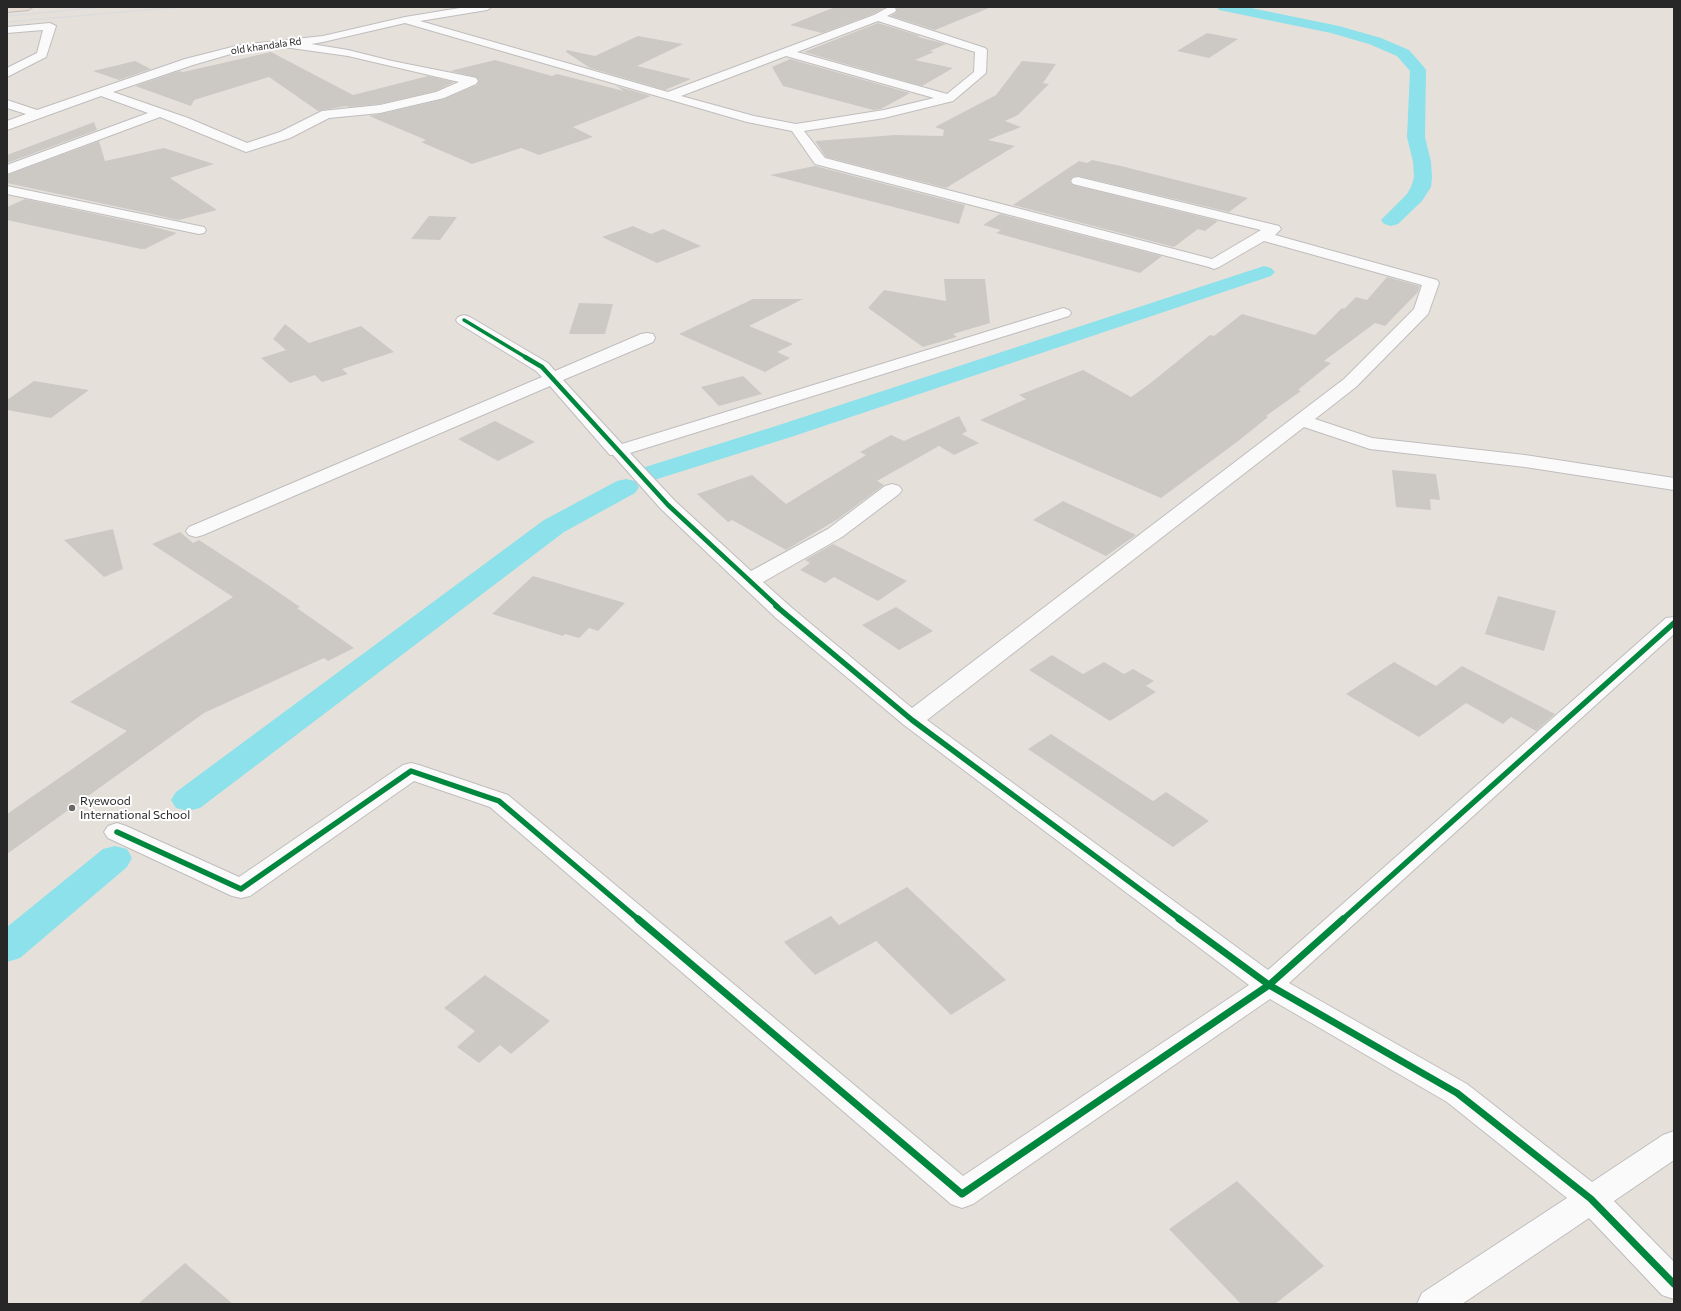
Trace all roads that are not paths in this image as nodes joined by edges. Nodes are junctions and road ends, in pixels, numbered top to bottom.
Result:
1 (28, 7) edge
2 (487, 7) edge
3 (895, 7) edge
4 (7, 9) edge
5 (878, 17) junction
6 (406, 20) junction
7 (7, 30) edge
8 (283, 43) junction
9 (785, 52) junction
10 (7, 74) edge
11 (102, 92) junction
12 (669, 96) junction
13 (949, 98) junction
14 (7, 104) edge
15 (160, 113) junction
16 (38, 114) junction
17 (7, 126) edge
18 (796, 128) junction
19 (7, 170) edge
20 (1078, 181) dead end
21 (7, 190) edge
22 (198, 230) dead end
23 (1263, 236) junction
24 (1063, 313) dead end
25 (464, 320) dead end
26 (647, 338) dead end
27 (553, 379) junction
28 (1301, 420) junction
29 (617, 451) junction
30 (1674, 484) edge
31 (892, 490) dead end
32 (196, 531) dead end
33 (749, 581) junction
34 (1674, 623) edge
35 (912, 720) junction
36 (117, 832) dead end
37 (1269, 984) junction
38 (1674, 1144) edge
39 (1591, 1199) junction
40 (1674, 1284) edge
41 (1434, 1304) edge

1 - 4 highway
2 - 6 street, old khandala Rd
3 - 5 street
5 - 9 street
5 - 13 street
6 - 8 street, old khandala Rd
6 - 12 street
7 - 10 street
8 - 11 street, old khandala Rd
8 - 15 street
9 - 12 street
9 - 13 street
11 - 15 street
11 - 16 street, old khandala Rd
12 - 18 street
13 - 18 street
14 - 16 street
15 - 19 street
16 - 17 street, old khandala Rd
18 - 23 street
20 - 23 street
21 - 22 street
23 - 28 street
24 - 29 street
25 - 27 street
26 - 27 street
27 - 29 street
27 - 32 street
28 - 30 street
28 - 35 street
29 - 33 street
31 - 33 street
33 - 35 street
34 - 37 street
35 - 37 street
36 - 37 street
37 - 39 street
38 - 39 street
39 - 40 street
39 - 41 street

